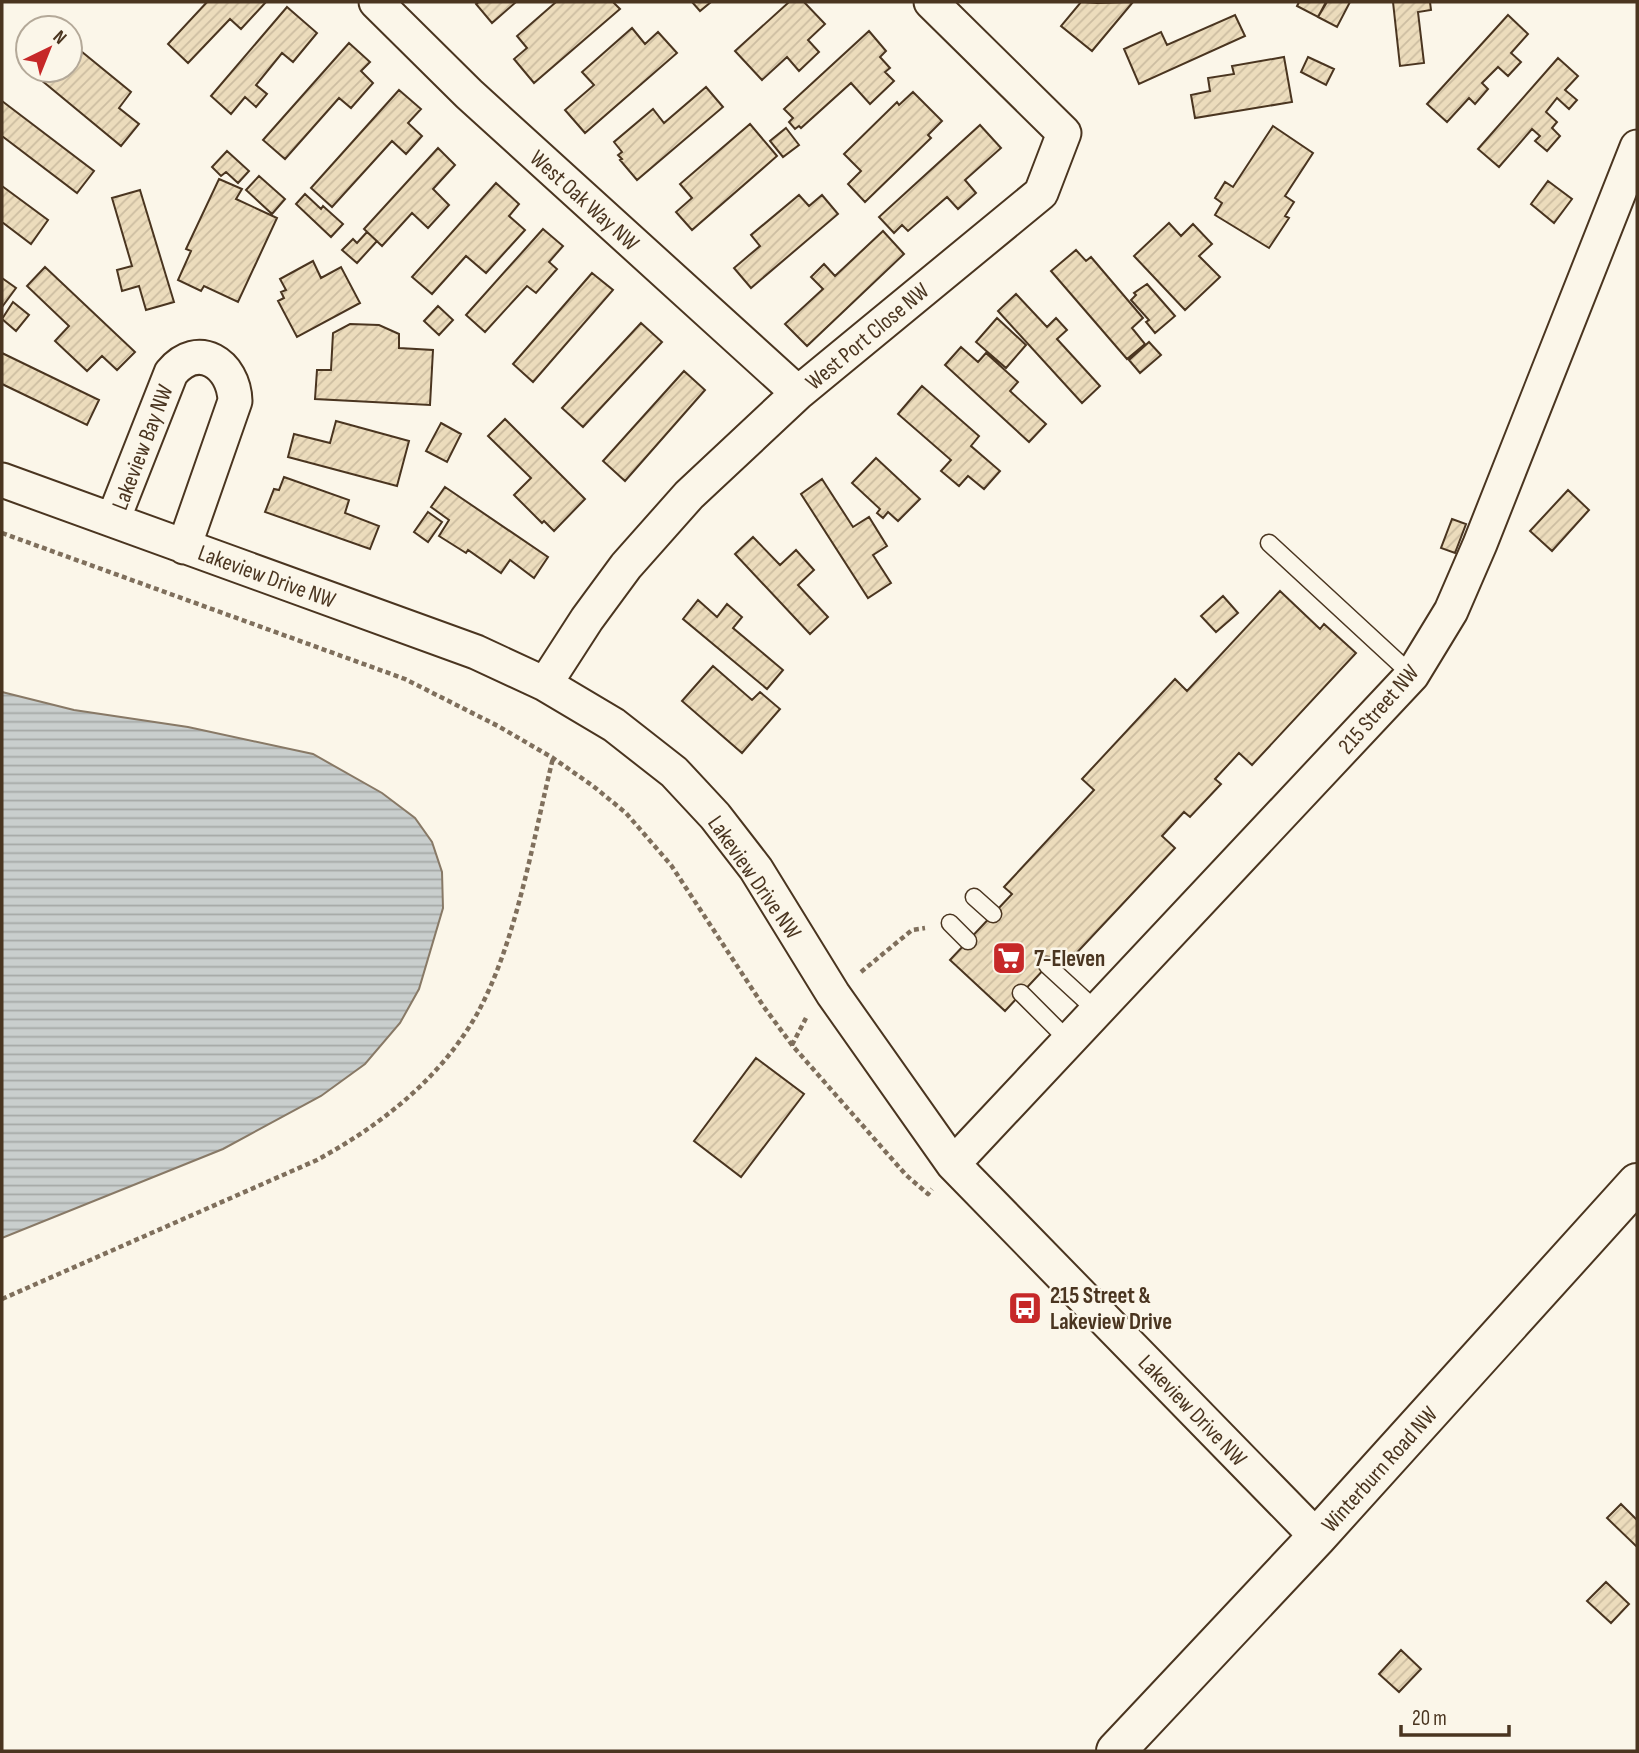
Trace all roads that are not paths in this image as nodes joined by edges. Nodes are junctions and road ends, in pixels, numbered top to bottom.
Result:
1 (376, 2) edge
2 (931, 2) edge
3 (1637, 147) edge
4 (798, 393) junction
5 (2, 480) edge
6 (113, 520) junction
7 (1269, 543) dead end
8 (184, 547) junction
9 (1412, 675) junction
10 (545, 684) junction
11 (974, 897) dead end
12 (993, 914) dead end
13 (950, 923) dead end
14 (968, 941) dead end
15 (1047, 965) dead end
16 (1021, 993) dead end
17 (1097, 1012) junction
18 (1069, 1041) junction
19 (953, 1164) junction
20 (1637, 1183) edge
21 (1317, 1537) junction
22 (1116, 1751) edge

1 - 4 street, West Oak Way NW
2 - 4 street, West Port Close NW
3 - 9 street, 215 Street NW
4 - 10 street, West Port Close NW
5 - 6 street, Lakeview Drive NW
6 - 8 street, Lakeview Drive NW
6 - 8 street, Lakeview Bay NW
7 - 9 lane
8 - 10 street, Lakeview Drive NW
9 - 17 street, 215 Street NW
10 - 19 street, Lakeview Drive NW
11 - 12 lane
13 - 14 lane
15 - 17 lane
16 - 18 lane
17 - 18 street, 215 Street NW
18 - 19 street, 215 Street NW
19 - 21 street, Lakeview Drive NW
20 - 21 main road, Winterburn Road NW
21 - 22 main road, Winterburn Road NW

